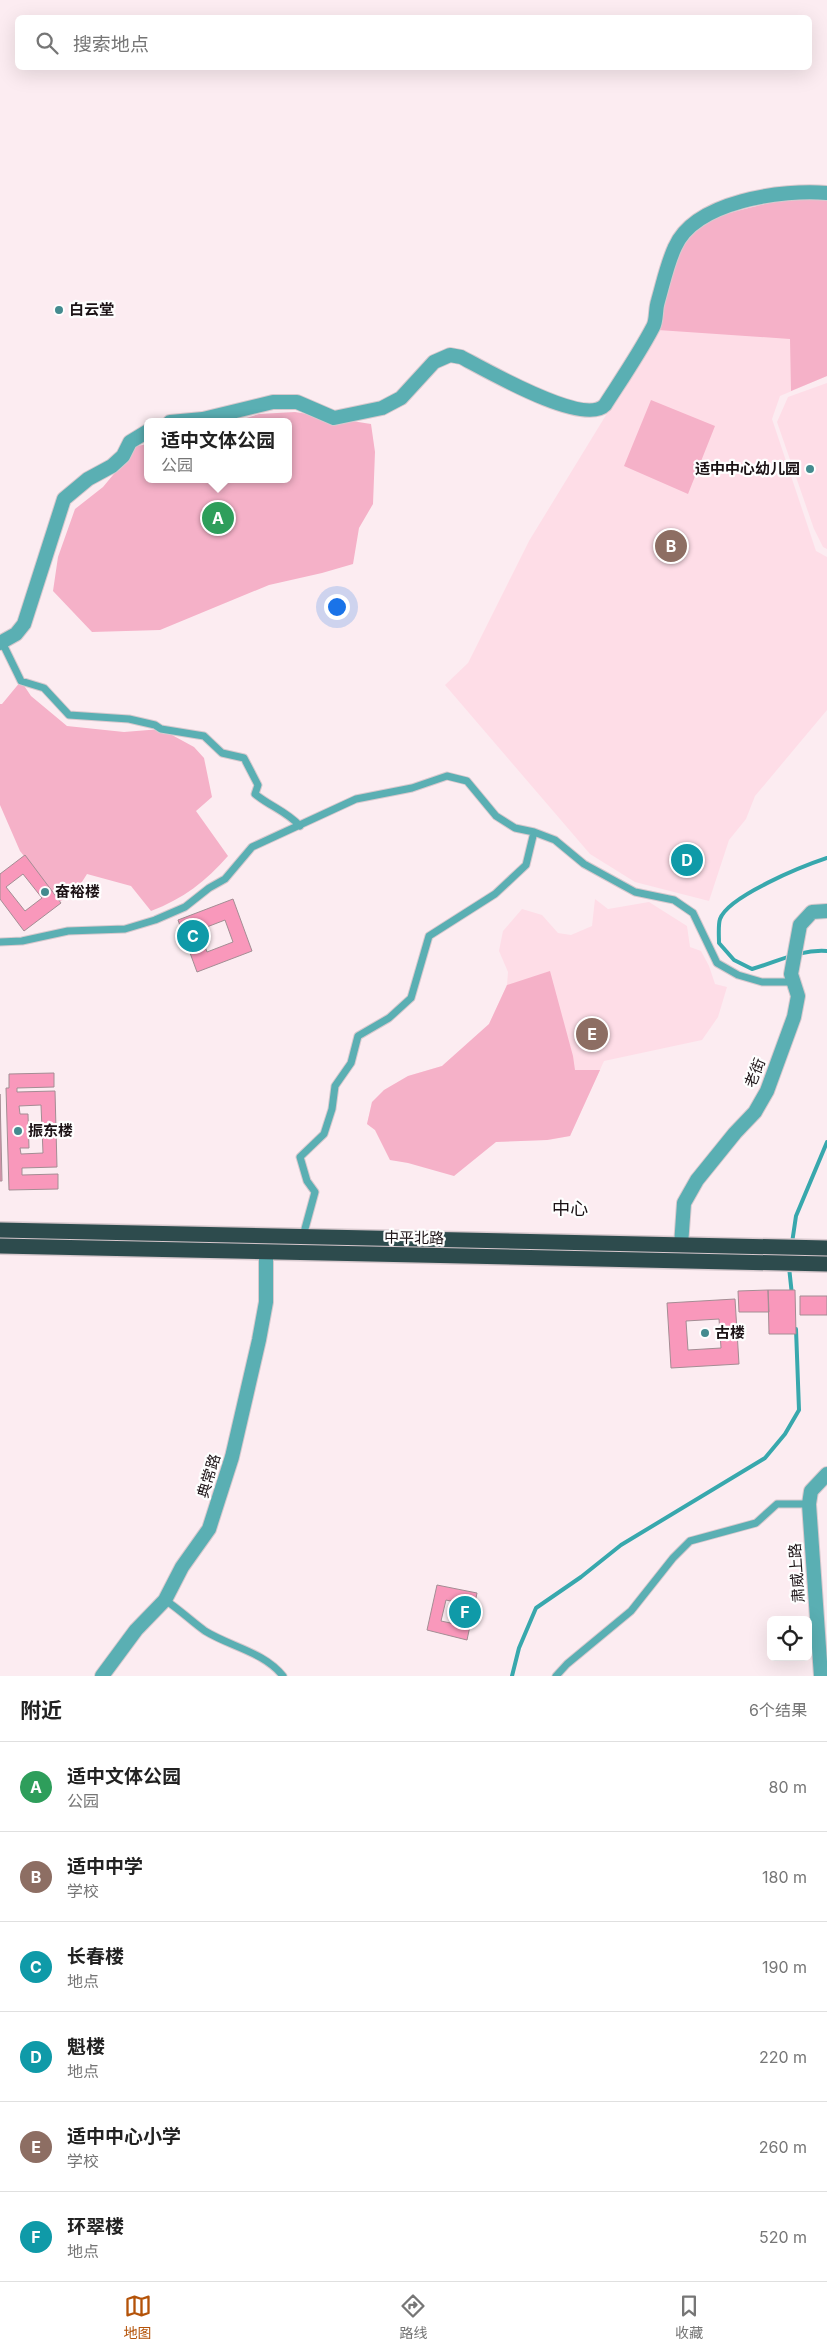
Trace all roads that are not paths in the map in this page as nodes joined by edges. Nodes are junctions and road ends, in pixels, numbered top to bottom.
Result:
1 (827, 193) edge
2 (207, 418) edge
3 (144, 433) edge
4 (1, 643) edge
5 (300, 826) junction
6 (534, 832) junction
7 (827, 911) edge
8 (0, 942) edge
9 (793, 982) junction
10 (0, 1230) edge
11 (303, 1237) junction
12 (681, 1245) junction
13 (0, 1246) edge
14 (827, 1248) edge
15 (266, 1252) junction
16 (827, 1264) edge
17 (827, 1474) edge
18 (809, 1504) junction
19 (164, 1600) junction
20 (102, 1676) edge
21 (283, 1676) edge
22 (556, 1676) edge
23 (821, 1676) edge

1 - 2 street
3 - 4 street
4 - 5 lane
5 - 6 lane
5 - 8 lane
6 - 9 lane
6 - 11 lane
7 - 9 street, 老街
9 - 12 street, 老街
10 - 11 highway
11 - 12 highway
12 - 14 highway
13 - 15 highway, 中平北路
15 - 16 highway, 中平北路
15 - 19 street, 典常路
17 - 18 street, 肃威上路
18 - 22 lane
18 - 23 street, 肃威上路
19 - 20 street, 典常路
19 - 21 lane

